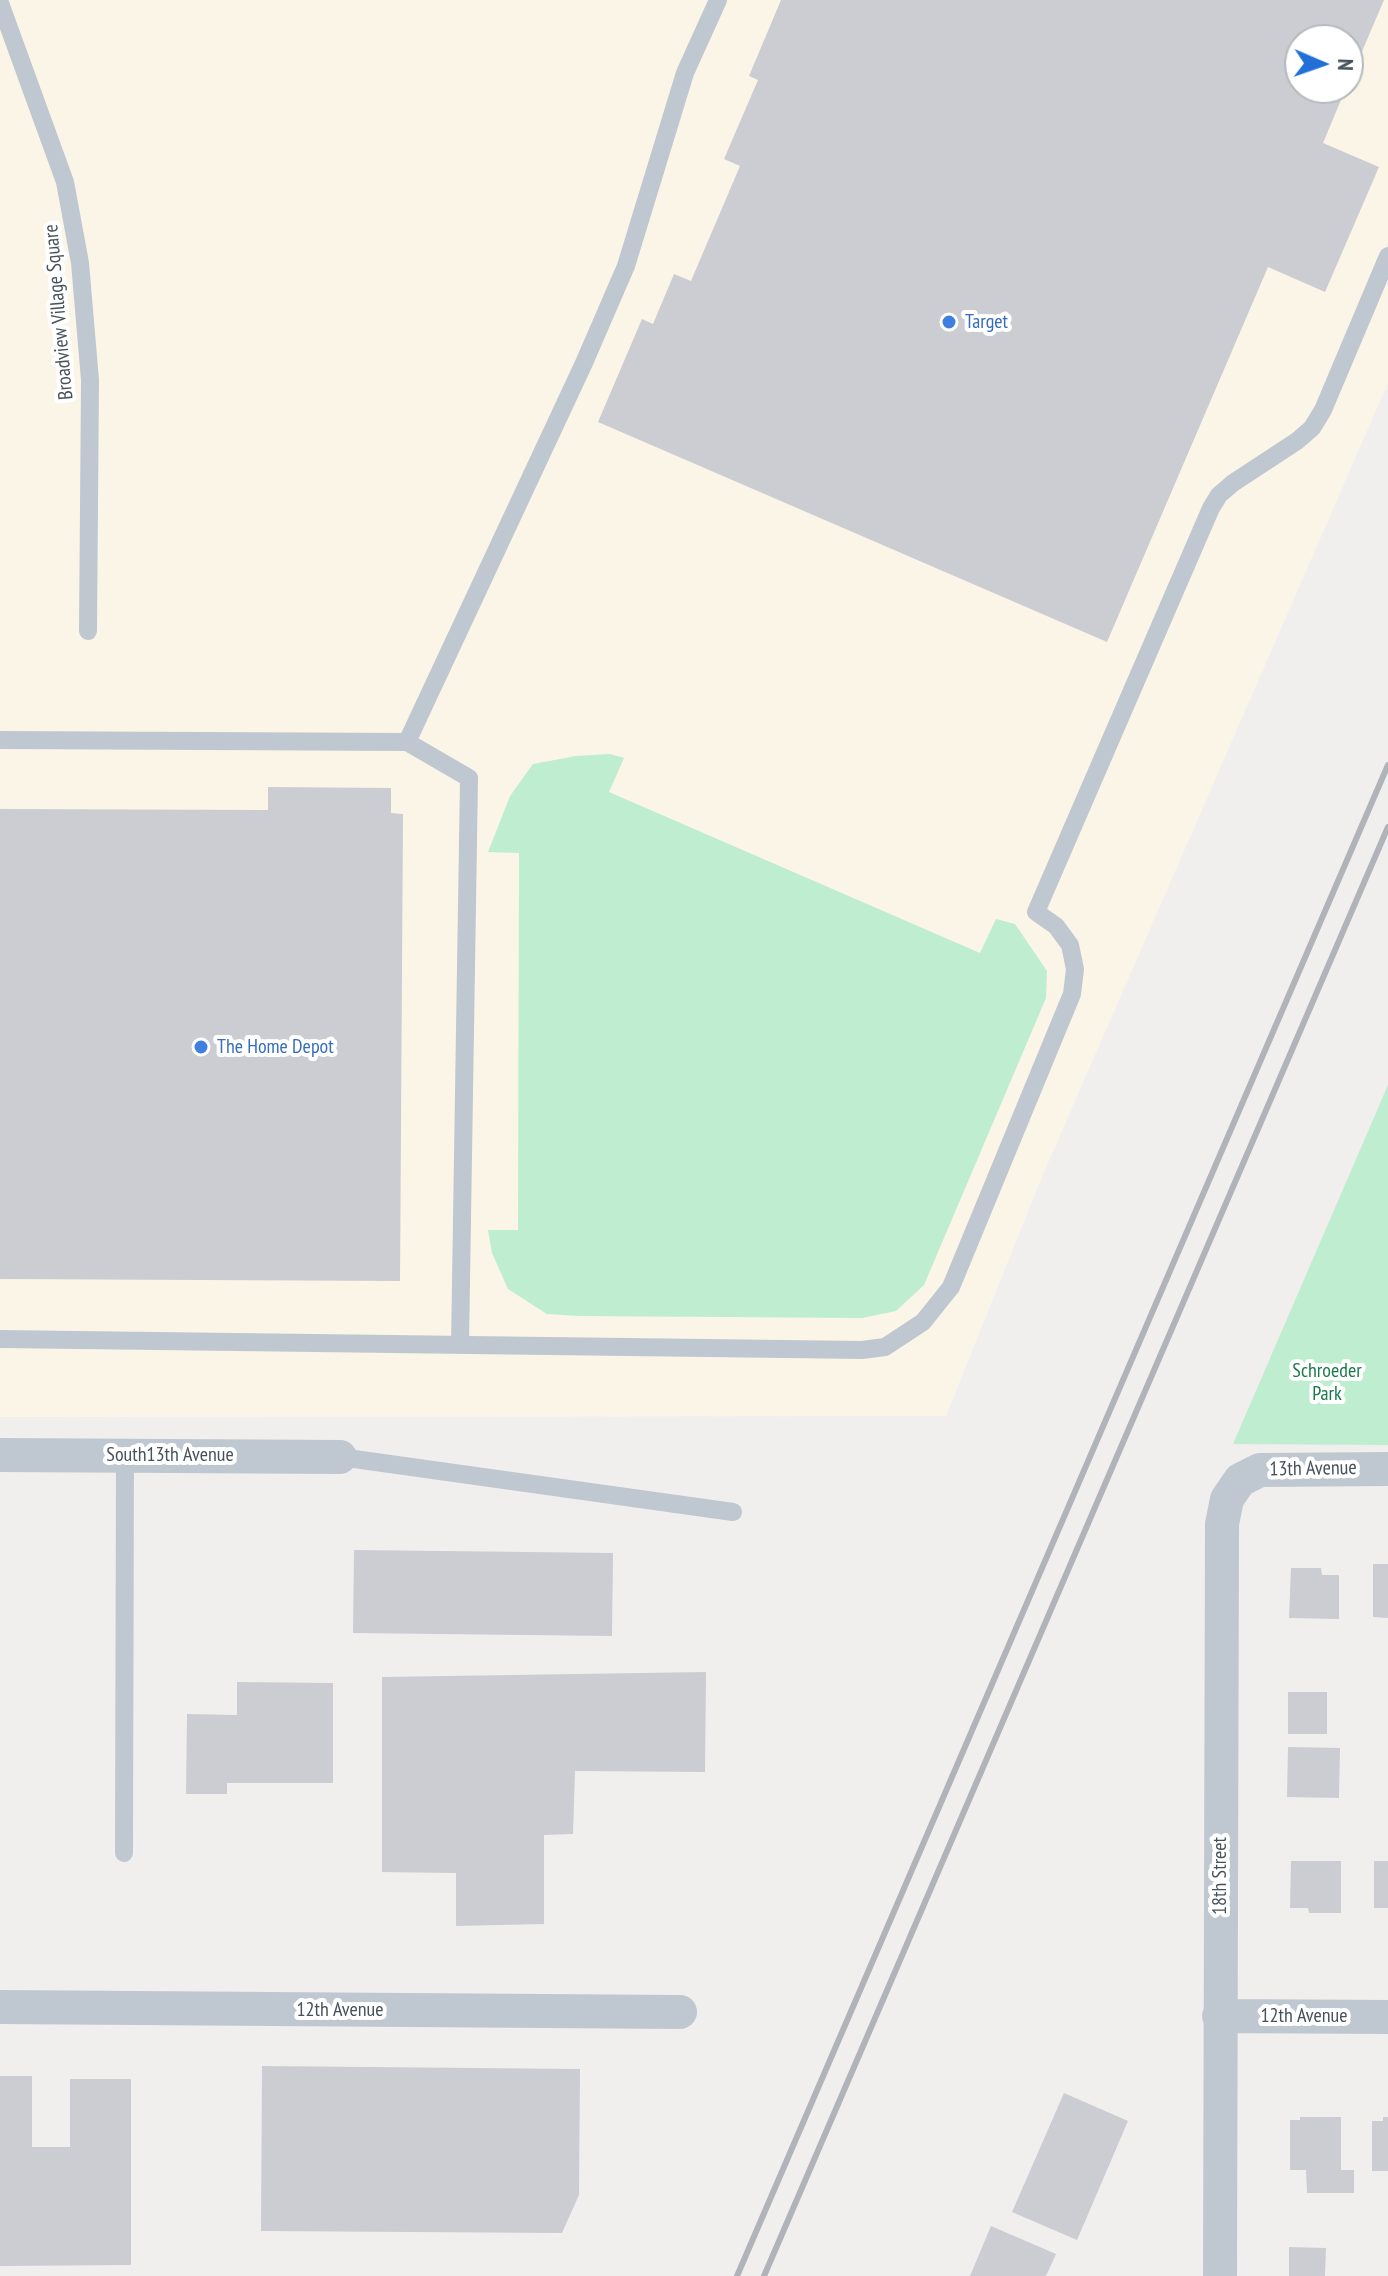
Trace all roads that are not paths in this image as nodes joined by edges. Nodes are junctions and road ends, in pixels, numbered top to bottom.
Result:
1 (718, 0) edge
2 (0, 3) edge
3 (1388, 256) edge
4 (88, 631) dead end
5 (0, 740) edge
6 (407, 742) junction
7 (0, 1339) edge
8 (460, 1345) junction
9 (0, 1455) edge
10 (125, 1455) junction
11 (340, 1457) joint
12 (1388, 1469) edge
13 (1240, 1480) joint
14 (733, 1512) dead end
15 (124, 1853) dead end
16 (0, 2007) edge
17 (680, 2012) dead end
18 (1219, 2016) junction
19 (1388, 2017) edge
20 (1220, 2276) edge

1 - 6 lane
2 - 4 lane, Broadview Village Square
3 - 8 lane
5 - 6 lane
6 - 8 lane
7 - 8 lane
9 - 10 street, South13th Avenue
10 - 11 street, South13th Avenue
10 - 15 lane
11 - 14 lane
12 - 13 street, 13th Avenue
13 - 18 street, 18th Street
16 - 17 street, 12th Avenue
18 - 19 street, 12th Avenue
18 - 20 street, 18th Street

